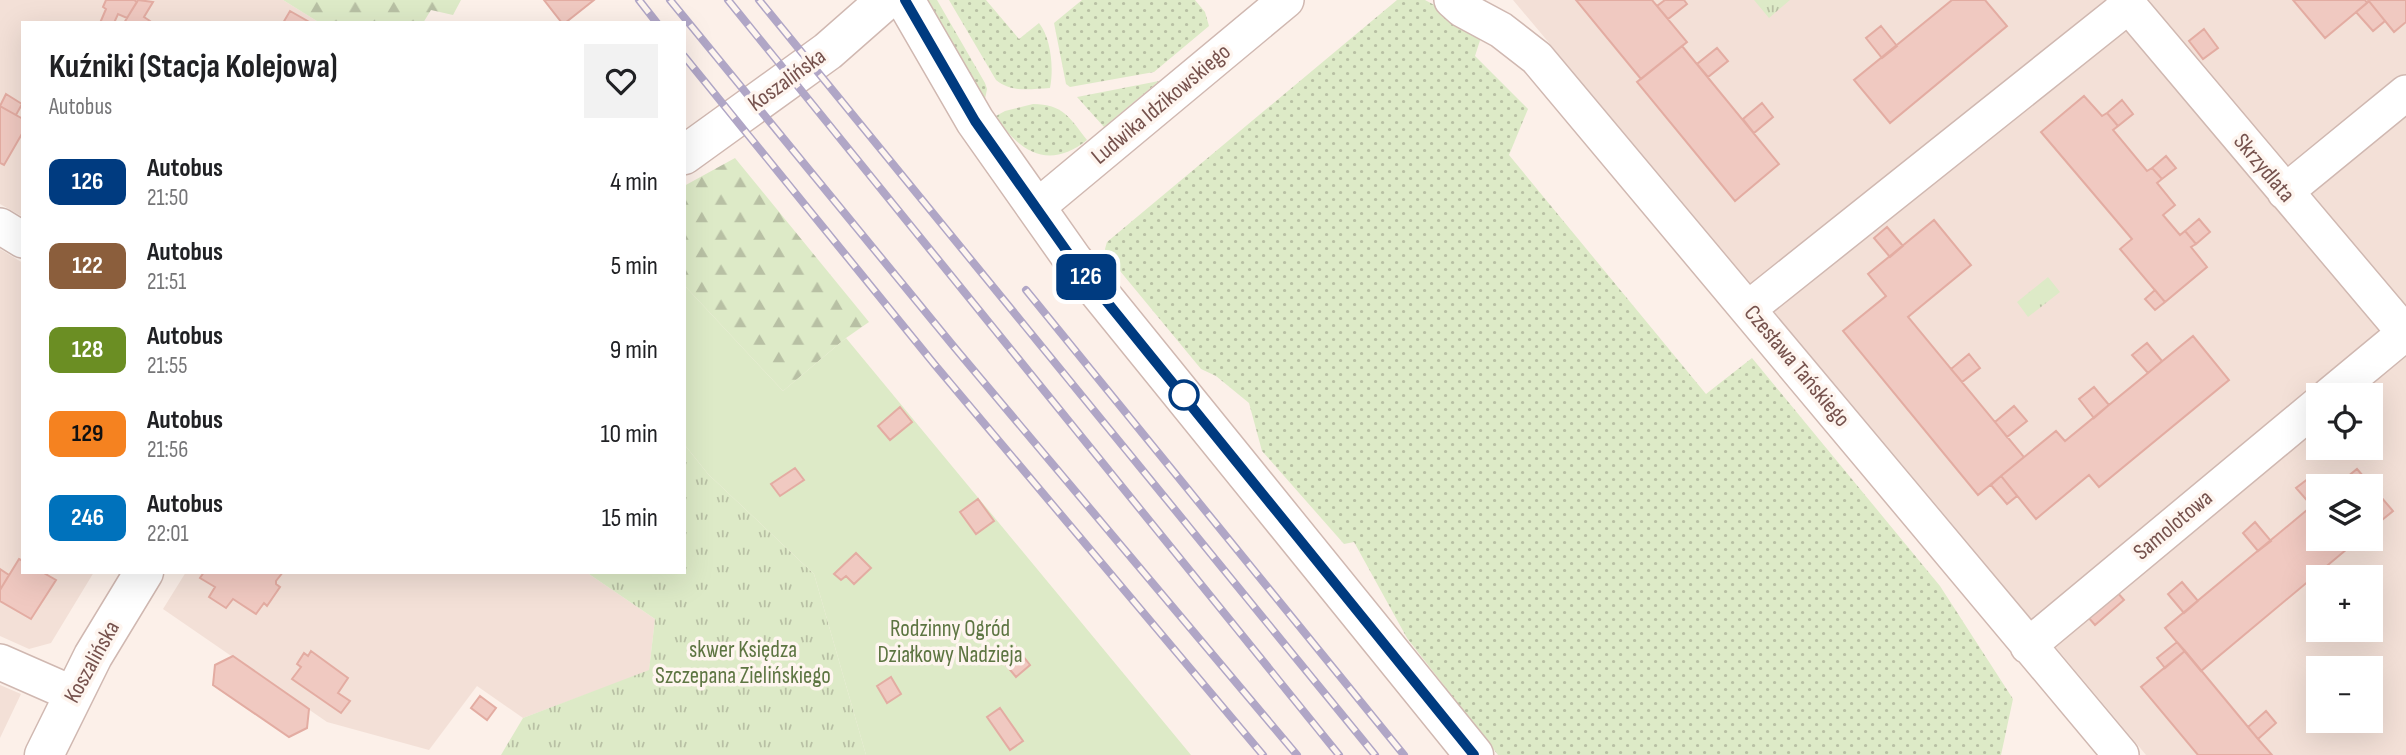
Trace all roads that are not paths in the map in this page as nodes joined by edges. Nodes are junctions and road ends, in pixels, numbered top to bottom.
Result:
1 (886, 0) edge
2 (905, 0) edge
3 (1286, 0) edge
4 (1452, 0) edge
5 (2127, 3) edge
6 (2406, 93) edge
7 (686, 154) edge
8 (2285, 192) junction
9 (1036, 208) junction
10 (0, 226) edge
11 (21, 239) edge
12 (1748, 309) junction
13 (2405, 333) edge
14 (2345, 383) edge
15 (2306, 415) edge
16 (143, 574) edge
17 (2028, 646) junction
18 (0, 662) edge
19 (73, 694) junction
20 (44, 755) edge
21 (1474, 755) edge
22 (2121, 755) edge

1 - 7 street, Koszalińska
2 - 9 street
3 - 9 street, Ludwika Idzikowskiego
4 - 12 street, Czesława Tańskiego
5 - 8 street, Skrzydlata
5 - 12 street
6 - 8 street
8 - 13 street, Skrzydlata
9 - 21 street
10 - 11 street
12 - 17 street, Czesława Tańskiego
13 - 14 street
15 - 17 street, Samolotowa
16 - 19 street, Koszalińska
17 - 22 street, Czesława Tańskiego
18 - 19 street
19 - 20 street, Koszalińska

